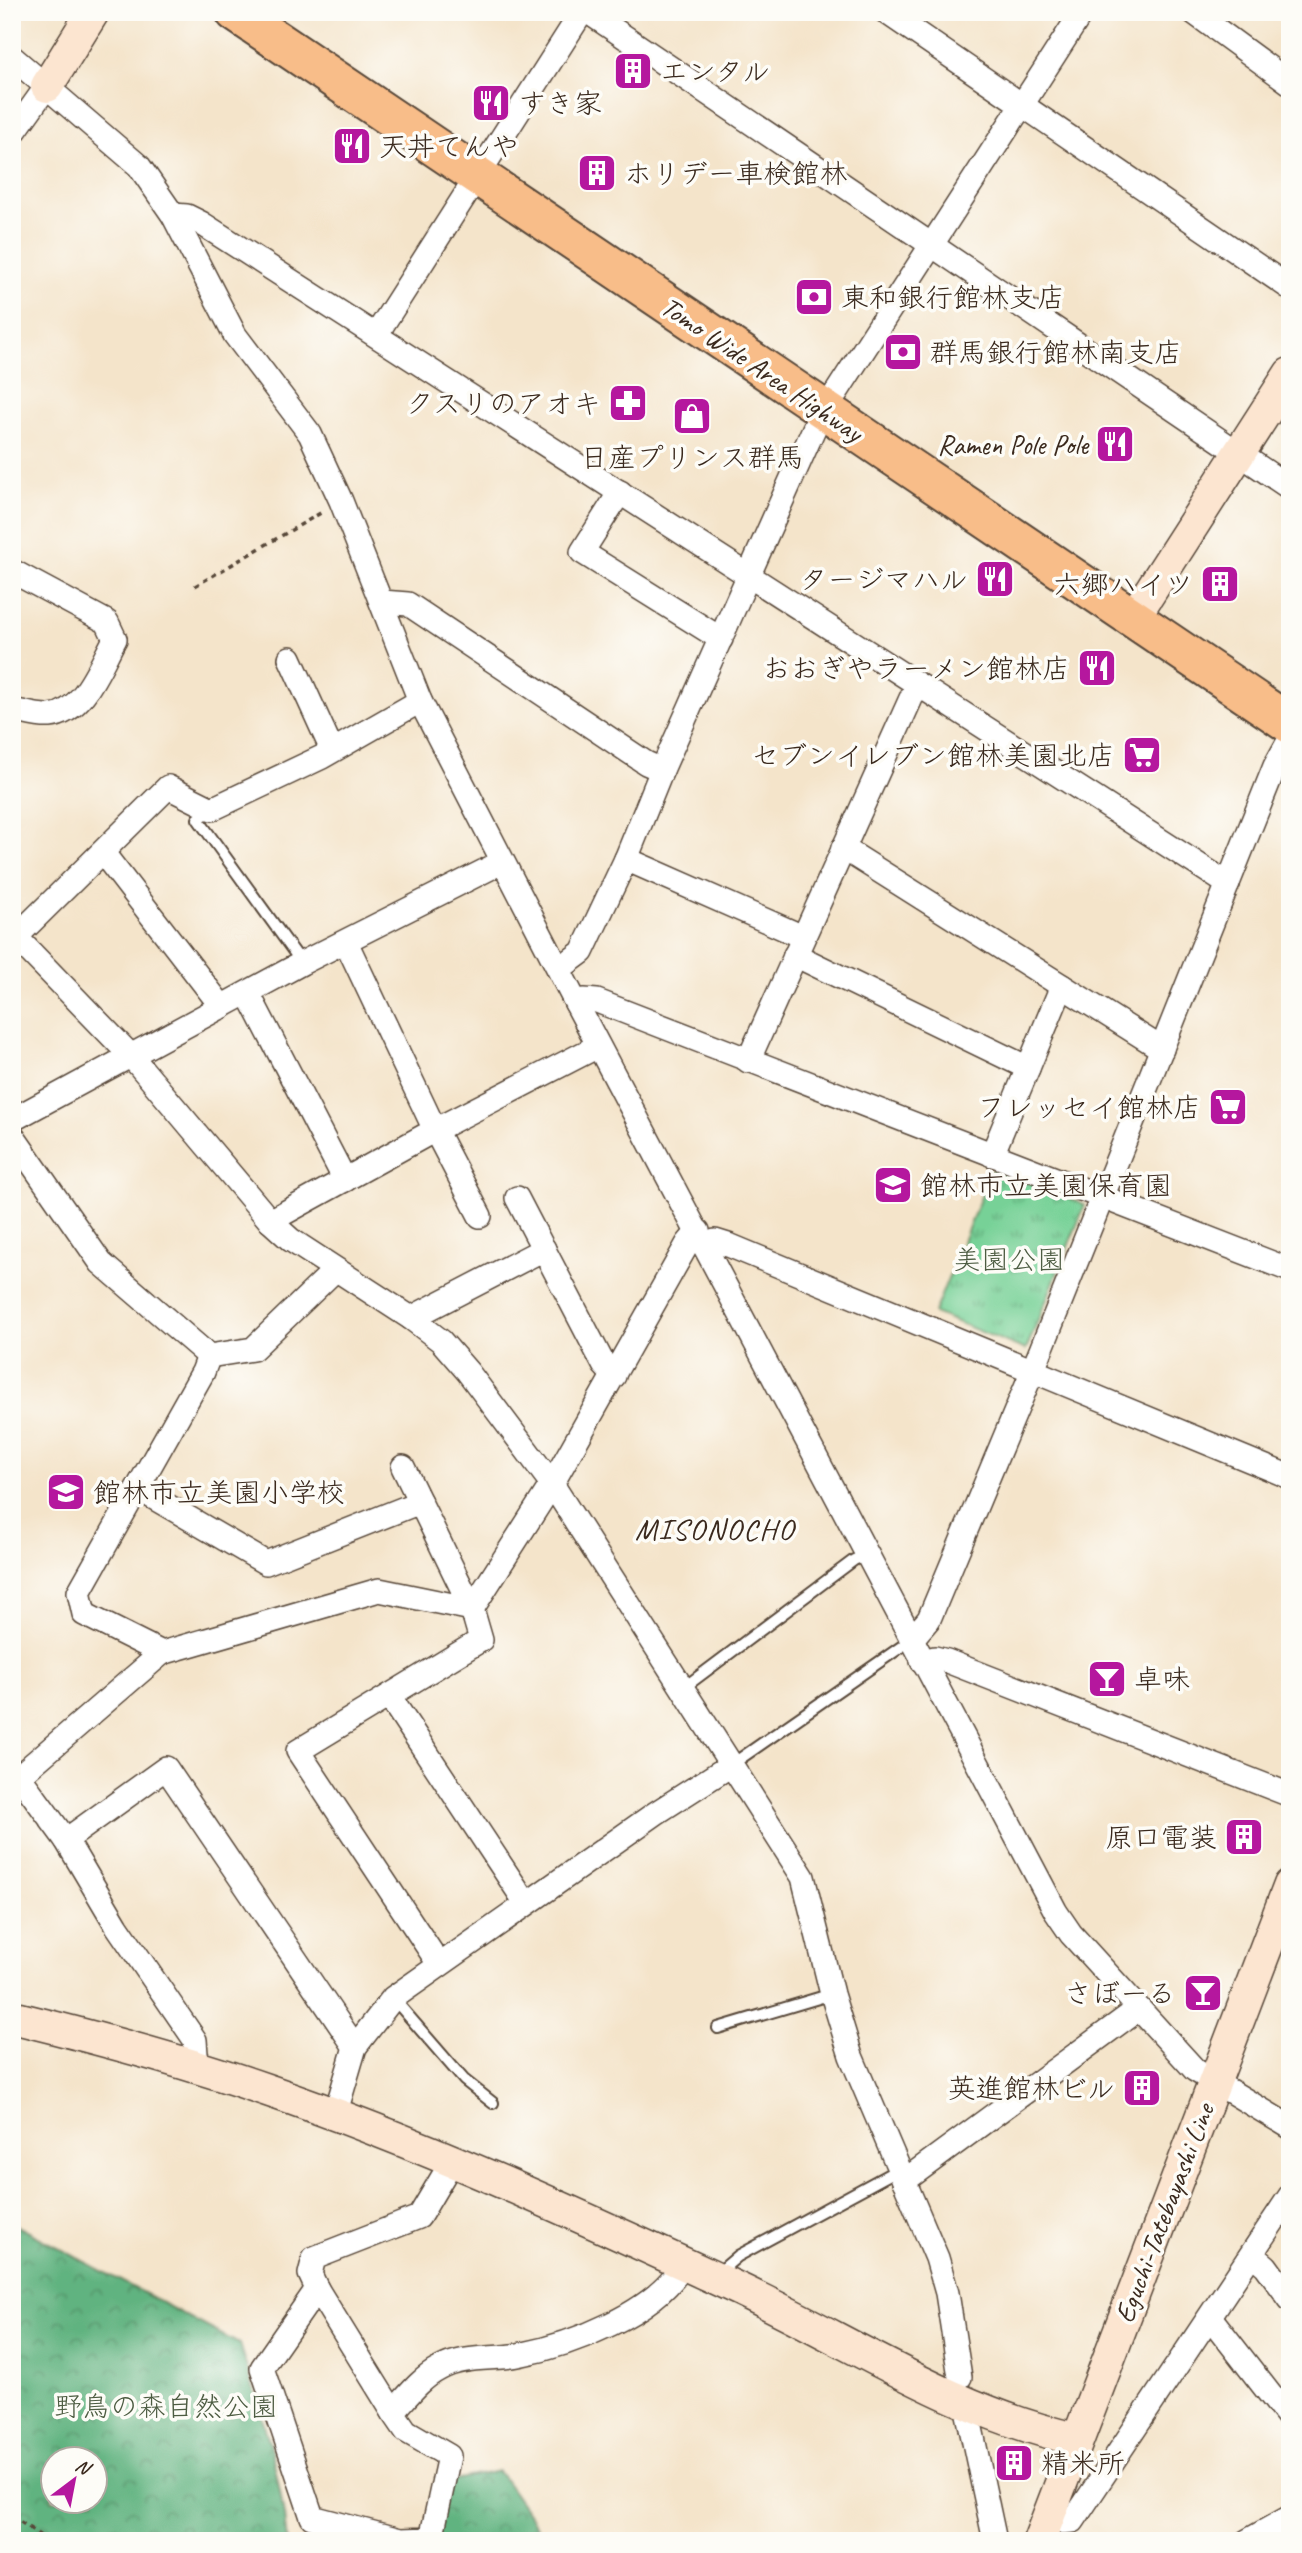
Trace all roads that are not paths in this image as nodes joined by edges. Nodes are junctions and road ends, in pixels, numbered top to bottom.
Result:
1 (93, 12) edge
2 (235, 12) edge
3 (272, 12) edge
4 (582, 12) edge
5 (588, 12) edge
6 (886, 12) edge
7 (1082, 12) edge
8 (1193, 12) edge
9 (12, 57) edge
10 (1290, 83) edge
11 (47, 86) junction
12 (1023, 106) junction
13 (12, 135) edge
14 (483, 168) junction
15 (173, 215) junction
16 (932, 246) junction
17 (1290, 288) edge
18 (376, 335) junction
19 (1290, 374) edge
20 (832, 400) junction
21 (1238, 453) junction
22 (1290, 488) edge
23 (620, 492) junction
24 (12, 571) edge
25 (749, 575) junction
26 (382, 602) junction
27 (1139, 609) junction
28 (721, 639) junction
29 (290, 658) dead end
30 (920, 686) junction
31 (1290, 699) edge
32 (420, 701) junction
33 (12, 710) edge
34 (1290, 724) edge
35 (1290, 739) edge
36 (332, 750) junction
37 (662, 770) junction
38 (212, 809) junction
39 (843, 848) junction
40 (103, 853) junction
41 (626, 859) junction
42 (502, 862) junction
43 (1228, 884) junction
44 (15, 935) edge
45 (346, 942) junction
46 (799, 946) junction
47 (302, 962) junction
48 (559, 969) junction
49 (1062, 986) junction
50 (248, 993) junction
51 (576, 1003) junction
52 (222, 1007) junction
53 (598, 1046) junction
54 (1161, 1049) junction
55 (132, 1057) junction
56 (748, 1061) junction
57 (1028, 1068) junction
58 (12, 1119) edge
59 (435, 1130) junction
60 (12, 1135) edge
61 (992, 1155) junction
62 (345, 1180) junction
63 (1102, 1197) junction
64 (517, 1198) dead end
65 (480, 1216) dead end
66 (271, 1221) junction
67 (701, 1238) junction
68 (544, 1249) junction
69 (335, 1270) junction
70 (1290, 1270) edge
71 (411, 1318) junction
72 (209, 1356) junction
73 (1033, 1370) junction
74 (614, 1376) junction
75 (403, 1467) dead end
76 (1290, 1477) edge
77 (552, 1484) junction
78 (137, 1488) junction
79 (420, 1502) junction
80 (867, 1554) junction
81 (472, 1609) junction
82 (911, 1640) junction
83 (162, 1653) junction
84 (922, 1661) junction
85 (682, 1689) junction
86 (388, 1696) junction
87 (731, 1765) junction
88 (1290, 1795) edge
89 (66, 1840) junction
90 (1290, 1885) edge
91 (526, 1903) junction
92 (439, 1964) junction
93 (831, 1994) junction
94 (393, 1998) junction
95 (1138, 2009) junction
96 (12, 2017) edge
97 (718, 2028) dead end
98 (355, 2048) junction
99 (197, 2068) junction
100 (1214, 2084) junction
101 (494, 2103) dead end
102 (335, 2115) junction
103 (1290, 2127) edge
104 (451, 2163) junction
105 (902, 2175) junction
106 (1290, 2196) edge
107 (1252, 2254) junction
108 (683, 2264) junction
109 (719, 2280) junction
110 (317, 2289) junction
111 (1290, 2300) edge
112 (1210, 2317) junction
113 (963, 2388) junction
114 (393, 2412) junction
115 (1290, 2420) edge
116 (1076, 2439) junction
117 (1290, 2517) edge
118 (1042, 2532) edge
119 (995, 2541) edge
120 (1247, 2541) edge

1 - 11 street
2 - 14 highway, Tomo Wide Area Highway
3 - 14 highway, Tomo Wide Area Highway
4 - 14 street
5 - 16 street
6 - 12 street
7 - 12 street
8 - 10 street
9 - 11 street
11 - 13 street
11 - 15 street
12 - 16 street
12 - 17 street
14 - 18 street
14 - 20 highway, Tomo Wide Area Highway
15 - 18 street
15 - 26 street
16 - 20 street
16 - 21 street
18 - 23 street
19 - 21 street
20 - 25 street
20 - 27 highway, Tomo Wide Area Highway
21 - 22 street
21 - 27 street
23 - 25 street
23 - 28 street
24 - 33 street
25 - 28 street
25 - 30 street
26 - 32 street
26 - 37 street
27 - 31 highway, Tomo Wide Area Highway
27 - 34 highway, Tomo Wide Area Highway
28 - 37 street
29 - 36 street
30 - 39 street
30 - 43 street
32 - 36 street
32 - 42 street
35 - 43 street
36 - 38 street
37 - 41 street
38 - 40 street
38 - 47 lane
39 - 46 street
39 - 49 street
40 - 44 street
40 - 52 street
41 - 46 street
41 - 48 street
42 - 45 street
42 - 48 street
43 - 54 street
44 - 55 street
45 - 47 street
45 - 59 street
46 - 56 street
46 - 57 street
47 - 50 street
48 - 51 street
49 - 54 street
49 - 57 street
50 - 52 street
50 - 62 street
51 - 53 street
51 - 56 street
52 - 55 street
53 - 59 street
53 - 67 street
54 - 63 street
55 - 58 street
55 - 66 street
56 - 61 street
57 - 61 street
59 - 62 street
59 - 65 street
60 - 72 street
61 - 63 street
62 - 66 street
63 - 70 street
63 - 73 street
64 - 68 street
66 - 69 street
67 - 73 street
67 - 74 street
67 - 80 street
68 - 71 street
68 - 74 street
69 - 71 street
69 - 72 street
71 - 77 street
72 - 78 street
73 - 76 street
73 - 82 street
74 - 77 street
75 - 79 street
77 - 81 street
77 - 85 street
78 - 79 street
78 - 83 street
79 - 81 street
80 - 82 street
80 - 85 lane
81 - 83 street
81 - 86 street
82 - 84 street
82 - 87 lane
83 - 89 street
84 - 88 street
84 - 95 street
85 - 87 street
86 - 91 street
86 - 92 street
87 - 91 street
87 - 93 street
89 - 98 street
89 - 99 street
90 - 100 street, Eguchi-Tatebayashi Line
91 - 92 street
92 - 94 street
93 - 97 lane
93 - 105 street
94 - 98 street
94 - 101 lane
95 - 100 street
95 - 105 street
96 - 99 street
98 - 102 street
99 - 102 street
100 - 103 street
100 - 116 street, Eguchi-Tatebayashi Line
102 - 104 street
104 - 108 street
104 - 110 street
105 - 109 lane
105 - 113 street
106 - 107 street
107 - 111 street
107 - 112 street
108 - 109 street
108 - 114 street
109 - 113 street
110 - 114 street
110 - 114 street
112 - 115 street
112 - 118 street
113 - 116 street
113 - 119 street
116 - 118 street, Eguchi-Tatebayashi Line
117 - 120 street

